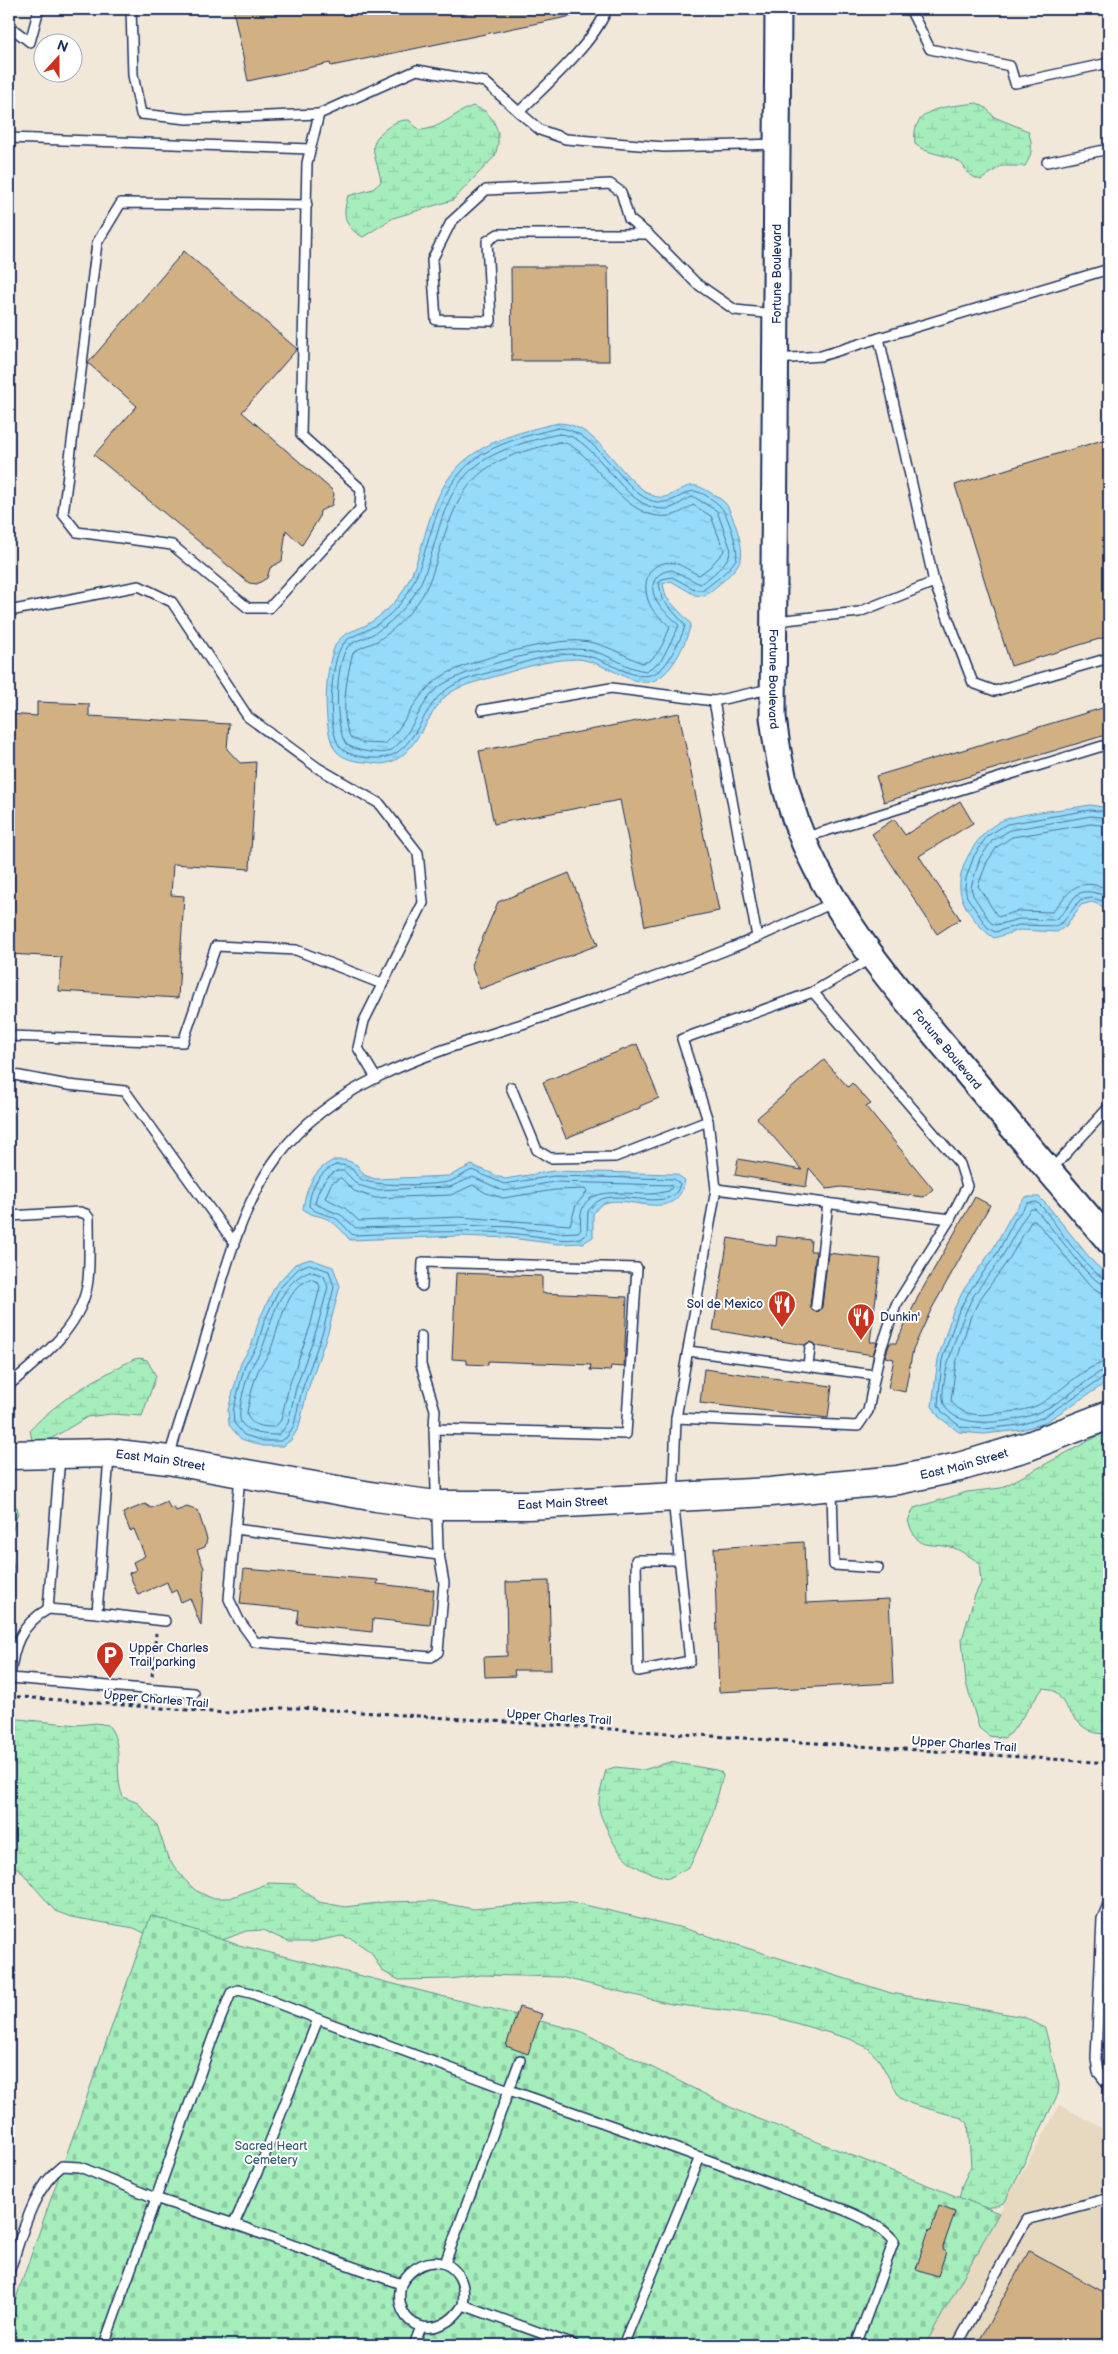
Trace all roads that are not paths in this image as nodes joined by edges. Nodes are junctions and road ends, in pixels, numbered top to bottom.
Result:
1 (39, 9) edge
2 (132, 9) edge
3 (607, 9) edge
4 (778, 9) edge
5 (910, 9) edge
6 (9, 26) edge
7 (1109, 63) edge
8 (520, 112) junction
9 (319, 114) junction
10 (9, 138) edge
11 (778, 144) junction
12 (310, 150) junction
13 (1109, 150) edge
14 (1047, 162) dead end
15 (307, 205) junction
16 (648, 234) junction
17 (1109, 269) edge
18 (777, 314) junction
19 (879, 338) junction
20 (777, 359) junction
21 (934, 582) junction
22 (9, 611) edge
23 (774, 622) junction
24 (1109, 658) edge
25 (773, 689) junction
26 (714, 701) junction
27 (482, 710) dead end
28 (1109, 744) edge
29 (803, 838) junction
30 (836, 901) junction
31 (757, 937) junction
32 (873, 957) junction
33 (382, 984) junction
34 (812, 992) junction
35 (9, 1036) edge
36 (9, 1072) edge
37 (376, 1078) junction
38 (511, 1087) dead end
39 (1109, 1107) edge
40 (708, 1121) junction
41 (1050, 1172) junction
42 (716, 1189) junction
43 (828, 1204) junction
44 (9, 1216) edge
45 (950, 1219) junction
46 (1109, 1241) edge
47 (235, 1244) junction
48 (422, 1286) dead end
49 (816, 1306) dead end
50 (421, 1336) dead end
51 (810, 1348) dead end
52 (688, 1351) junction
53 (808, 1366) junction
54 (875, 1375) junction
55 (9, 1385) edge
56 (1109, 1416) edge
57 (676, 1418) junction
58 (434, 1429) junction
59 (109, 1453) junction
60 (60, 1454) junction
61 (9, 1455) edge
62 (168, 1460) junction
63 (241, 1472) junction
64 (832, 1488) junction
65 (673, 1498) junction
66 (436, 1506) junction
67 (235, 1529) junction
68 (439, 1555) junction
69 (679, 1560) junction
70 (878, 1568) dead end
71 (48, 1609) junction
72 (97, 1613) junction
73 (161, 1620) road end
74 (194, 1692) dead end
75 (1109, 1902) edge
76 (318, 2019) junction
77 (520, 2060) dead end
78 (1109, 2086) edge
79 (509, 2090) junction
80 (700, 2156) junction
81 (155, 2198) junction
82 (1109, 2198) edge
83 (234, 2224) junction
84 (445, 2264) junction
85 (9, 2272) edge
86 (401, 2284) junction
87 (463, 2305) junction
88 (421, 2327) junction
89 (104, 2345) edge
90 (414, 2345) edge
91 (574, 2345) edge
92 (623, 2345) edge
93 (856, 2345) edge
94 (957, 2345) edge

1 - 6 lane
2 - 9 lane
3 - 8 lane
4 - 11 main road, Fortune Boulevard
5 - 7 lane
8 - 9 lane
8 - 11 lane
9 - 12 lane
10 - 12 lane
11 - 18 main road, Fortune Boulevard
12 - 15 lane
13 - 14 lane
15 - 15 lane
16 - 16 lane
16 - 18 lane
17 - 19 lane
18 - 20 main road, Fortune Boulevard
19 - 20 lane
19 - 21 lane
20 - 23 main road, Fortune Boulevard
21 - 23 lane
21 - 24 lane
22 - 33 lane
23 - 25 main road, Fortune Boulevard
25 - 26 lane
25 - 29 main road, Fortune Boulevard
26 - 27 lane
26 - 31 lane
28 - 29 lane
29 - 30 main road, Fortune Boulevard
30 - 31 lane
30 - 32 main road, Fortune Boulevard
31 - 37 lane
32 - 34 lane
32 - 41 main road, Fortune Boulevard
33 - 35 lane
33 - 37 lane
34 - 40 lane
34 - 45 lane
36 - 47 lane
37 - 47 lane
38 - 40 lane
39 - 41 lane
40 - 42 lane
41 - 46 main road, Fortune Boulevard
42 - 43 lane
42 - 52 lane
43 - 45 lane
43 - 49 lane
44 - 55 lane
45 - 54 lane
47 - 62 lane
48 - 58 lane
50 - 58 lane
51 - 53 lane
52 - 53 lane
52 - 57 lane
53 - 54 lane
54 - 57 lane
56 - 64 main road, East Main Street
57 - 65 lane
58 - 66 lane
59 - 60 main road, East Main Street
59 - 62 main road, East Main Street
59 - 72 lane
60 - 61 main road, East Main Street
60 - 71 lane
62 - 63 main road, East Main Street
63 - 66 main road, East Main Street
63 - 67 lane
64 - 65 main road, East Main Street
64 - 70 lane
65 - 66 main road, East Main Street
65 - 69 lane
66 - 68 lane
67 - 68 lane
67 - 68 lane
69 - 69 lane
71 - 72 lane
71 - 74 lane
72 - 73 lane
75 - 78 lane
76 - 79 lane
76 - 81 lane
76 - 83 lane
77 - 79 lane
79 - 80 lane
79 - 84 lane
80 - 92 lane
80 - 93 lane
81 - 83 lane
81 - 85 lane
81 - 89 lane
82 - 94 lane
83 - 86 lane
84 - 86 lane
84 - 87 lane
86 - 88 lane
87 - 88 lane
87 - 91 lane
88 - 90 lane

